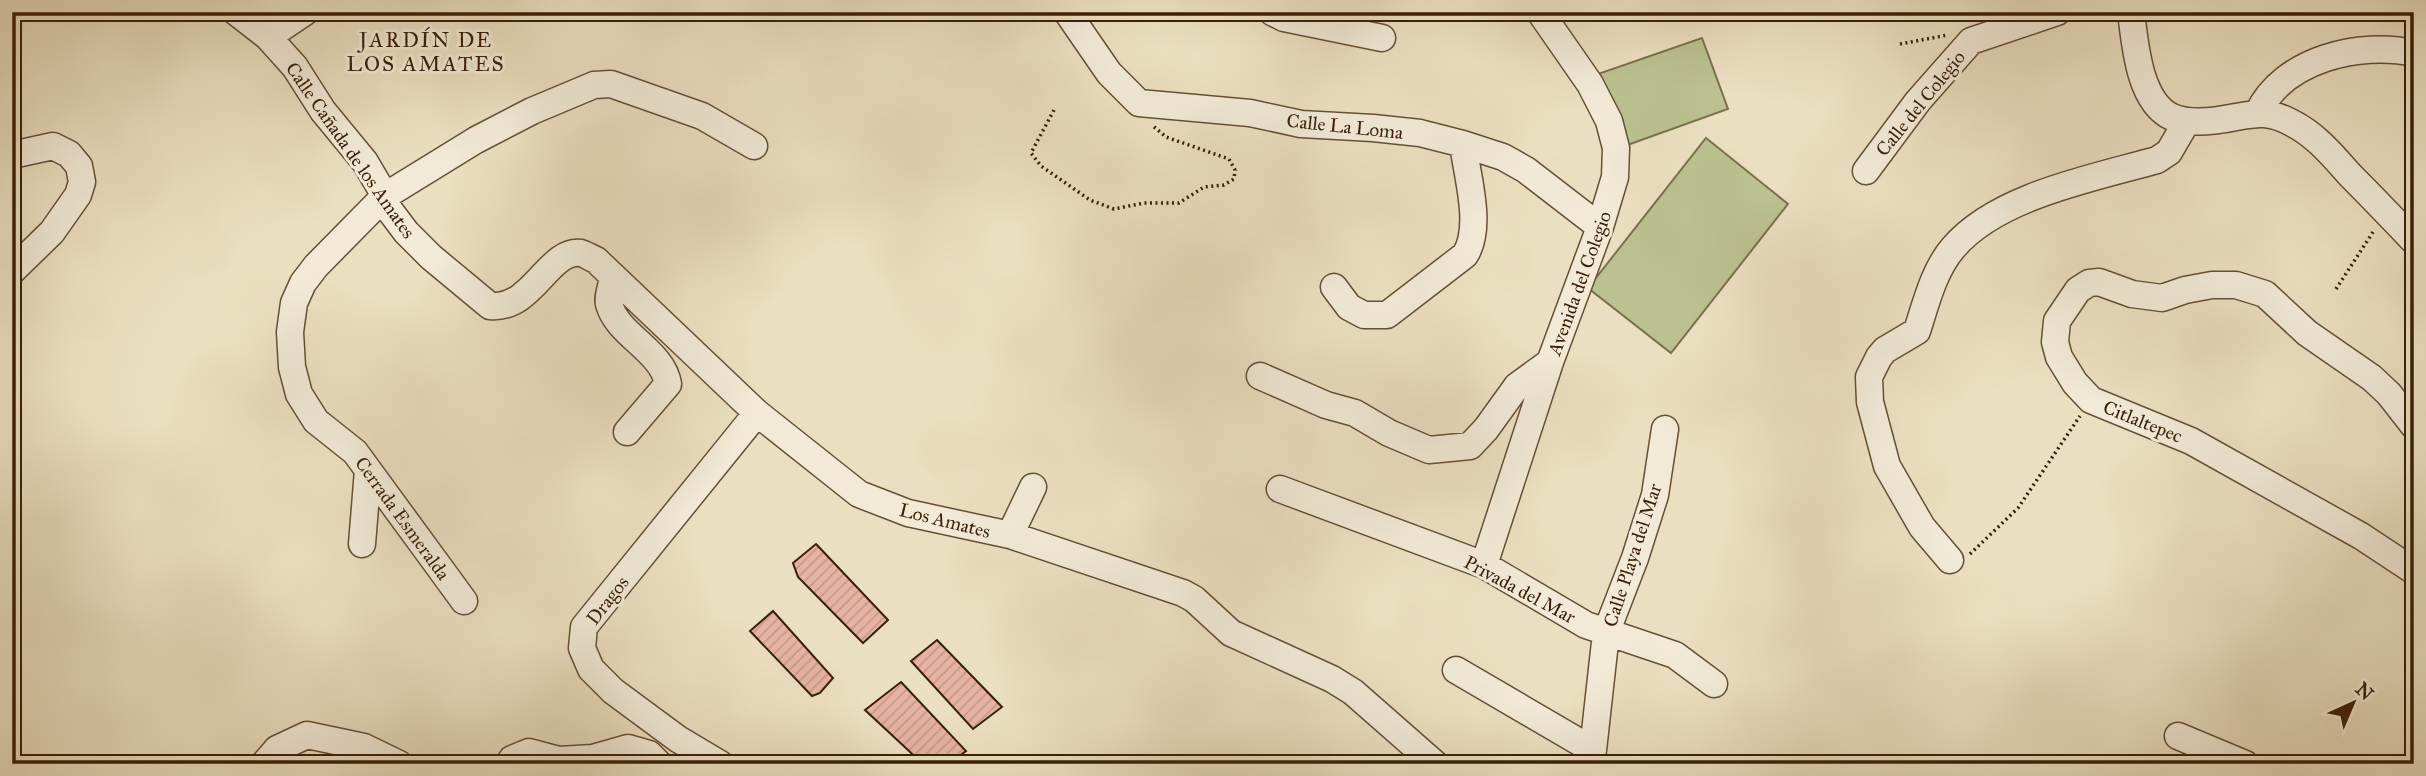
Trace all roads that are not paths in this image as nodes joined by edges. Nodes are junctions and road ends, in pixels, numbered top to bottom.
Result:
1 (236, 12) edge
2 (305, 12) edge
3 (1068, 12) edge
4 (1272, 12) edge
5 (1540, 12) edge
6 (2057, 12) edge
7 (2131, 12) edge
8 (268, 37) junction
9 (1382, 38) dead end
10 (2414, 53) edge
11 (2258, 113) junction
12 (2187, 121) junction
13 (1462, 144) junction
14 (754, 146) dead end
15 (12, 155) edge
16 (1866, 171) dead end
17 (385, 196) junction
18 (1601, 227) junction
19 (2414, 241) edge
20 (12, 271) edge
21 (613, 277) junction
22 (1334, 287) dead end
23 (502, 308) joint
24 (1550, 362) junction
25 (1260, 376) dead end
26 (757, 413) junction
27 (2414, 426) edge
28 (1665, 429) dead end
29 (627, 432) dead end
30 (368, 470) junction
31 (1033, 487) dead end
32 (1280, 489) dead end
33 (1010, 535) junction
34 (362, 544) dead end
35 (1950, 559) road end
36 (1484, 565) junction
37 (2414, 571) edge
38 (464, 601) dead end
39 (1596, 629) junction
40 (1456, 670) dead end
41 (1714, 684) dead end
42 (2178, 736) dead end
43 (1591, 757) edge
44 (264, 764) edge
45 (399, 764) edge
46 (509, 764) edge
47 (659, 764) edge
48 (720, 764) edge
49 (1435, 764) edge
50 (2245, 764) edge

1 - 8 street, Calle Cañada de los Amates
2 - 8 street
3 - 13 street, Calle La Loma
4 - 9 street
5 - 18 street, Avenida del Colegio
6 - 16 street, Calle del Colegio
7 - 12 street
8 - 17 street, Calle Cañada de los Amates
10 - 11 street
11 - 12 street
11 - 19 street
12 - 35 street
13 - 18 street, Calle La Loma
13 - 22 street
14 - 17 street, Cerrada Esmeralda
15 - 20 street
17 - 23 street, Calle Cañada de los Amates
17 - 30 street, Cerrada Esmeralda
18 - 24 street, Avenida del Colegio
21 - 23 street, Los Amates
21 - 26 street, Los Amates
21 - 29 street
24 - 25 street
24 - 36 street, Avenida del Colegio
26 - 33 street, Los Amates
26 - 48 street, Dragos
27 - 37 street, Citlaltepec
28 - 39 street, Calle Playa del Mar
30 - 34 street
30 - 38 street, Cerrada Esmeralda
31 - 33 street
32 - 36 street, Privada del Mar
33 - 49 street, Los Amates
36 - 39 street, Privada del Mar
39 - 41 street, Privada del Mar
39 - 43 street, Calle Playa del Mar
40 - 43 street
42 - 50 street
44 - 45 street
46 - 47 street

